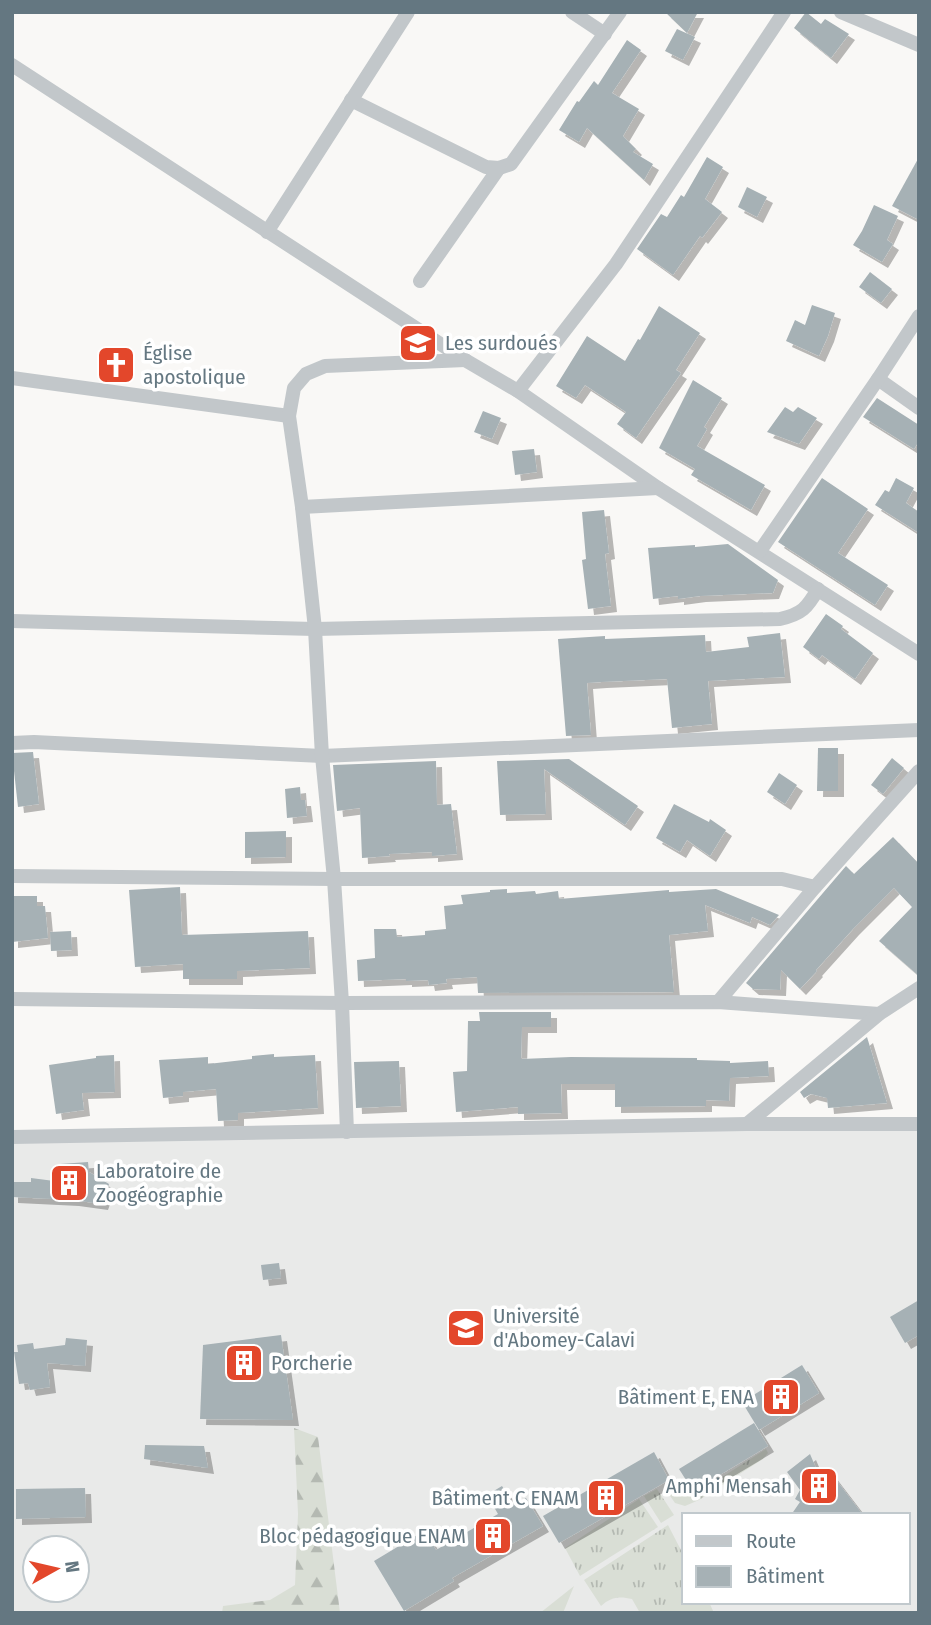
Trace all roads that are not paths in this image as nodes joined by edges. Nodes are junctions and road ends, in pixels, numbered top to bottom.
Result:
1 (408, 12) edge
2 (572, 12) edge
3 (620, 12) edge
4 (784, 12) edge
5 (841, 12) edge
6 (605, 34) junction
7 (919, 45) edge
8 (15, 72) edge
9 (351, 100) junction
10 (499, 168) junction
11 (267, 232) junction
12 (420, 281) dead end
13 (919, 316) edge
14 (465, 360) junction
15 (12, 377) edge
16 (878, 379) junction
17 (518, 391) junction
18 (919, 408) edge
19 (289, 416) junction
20 (659, 488) junction
21 (302, 507) junction
22 (760, 551) junction
23 (818, 589) junction
24 (12, 621) edge
25 (315, 629) junction
26 (919, 654) edge
27 (919, 730) edge
28 (12, 743) edge
29 (323, 756) junction
30 (919, 771) edge
31 (12, 876) edge
32 (334, 879) junction
33 (815, 887) junction
34 (919, 988) edge
35 (12, 999) edge
36 (718, 1002) junction
37 (342, 1003) junction
38 (879, 1014) junction
39 (747, 1124) junction
40 (919, 1124) edge
41 (347, 1132) junction
42 (12, 1137) edge

1 - 9 street
2 - 6 street
3 - 6 street
4 - 17 street
5 - 7 street
6 - 10 street
8 - 11 street
9 - 10 street
9 - 11 street
10 - 12 street
11 - 14 street
13 - 16 street
14 - 17 street
14 - 19 street
15 - 19 street
16 - 18 street
16 - 22 street
17 - 20 street
19 - 21 street
20 - 21 street
20 - 22 street
21 - 25 street
22 - 23 street
23 - 25 street
23 - 26 street
24 - 25 street
25 - 29 street
27 - 29 street
28 - 29 street
29 - 32 street
30 - 33 street
31 - 32 street
32 - 33 street
32 - 37 street
33 - 36 street
34 - 38 street
35 - 37 street
36 - 37 street
36 - 38 street
37 - 41 street
38 - 39 street
39 - 40 street
39 - 41 street
41 - 42 street

